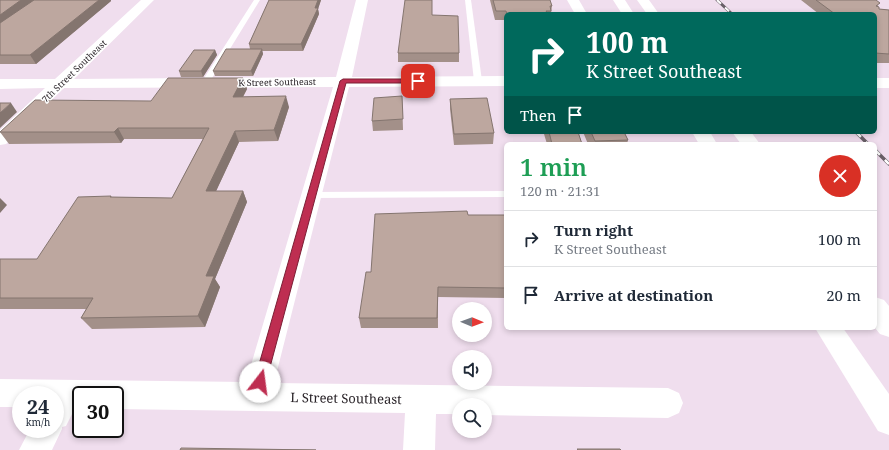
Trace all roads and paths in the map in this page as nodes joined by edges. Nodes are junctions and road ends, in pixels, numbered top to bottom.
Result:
1 (148, 0) edge
2 (257, 0) edge
3 (362, 0) edge
4 (468, 0) edge
5 (573, 0) edge
6 (620, 0) edge
7 (643, 0) edge
8 (580, 12) edge
9 (627, 12) edge
10 (652, 12) edge
11 (343, 81) junction
12 (478, 81) junction
13 (504, 81) edge
14 (205, 83) junction
15 (877, 83) edge
16 (889, 83) edge
17 (0, 84) edge
18 (61, 84) junction
19 (0, 140) edge
20 (504, 194) edge
21 (312, 195) junction
22 (877, 311) edge
23 (889, 326) edge
24 (829, 330) edge
25 (0, 393) edge
26 (12, 395) edge
27 (256, 397) junction
28 (421, 399) junction
29 (668, 403) dead end
30 (64, 404) edge
31 (889, 420) edge
32 (42, 438) edge
33 (35, 450) edge
34 (419, 450) edge

1 - 18 main road, 7th Street Southeast
2 - 14 lane
3 - 11 main road
4 - 12 lane
5 - 8 main road
6 - 9 main road
7 - 10 main road
11 - 12 main road, K Street Southeast
11 - 14 main road, K Street Southeast
11 - 21 main road
12 - 13 main road, K Street Southeast
14 - 18 main road, K Street Southeast
15 - 16 main road
17 - 18 main road, K Street Southeast
18 - 19 main road, 7th Street Southeast
20 - 21 lane
21 - 27 main road
22 - 23 main road
24 - 31 main road
25 - 26 main road, L Street Southeast
27 - 28 main road, L Street Southeast
27 - 30 main road, L Street Southeast
28 - 29 main road, L Street Southeast
28 - 34 main road
32 - 33 main road

